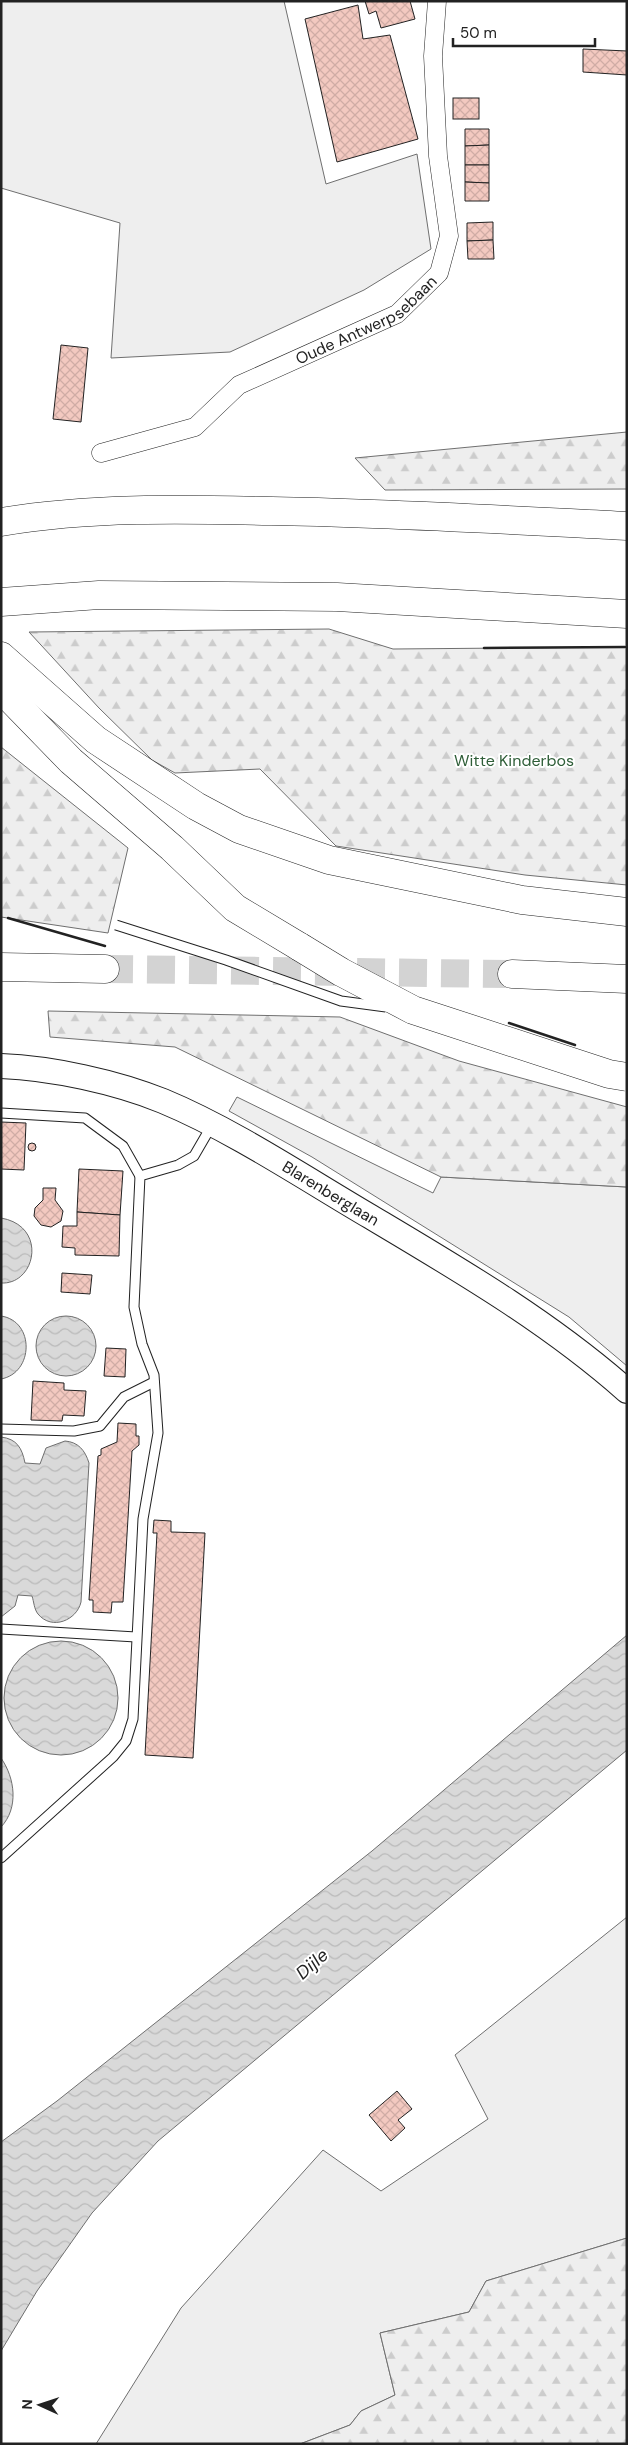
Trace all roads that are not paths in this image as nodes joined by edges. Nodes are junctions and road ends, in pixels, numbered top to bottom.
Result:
1 (437, 1) edge
2 (101, 453) dead end
3 (1, 522) edge
4 (627, 526) edge
5 (1, 602) edge
6 (627, 614) edge
7 (1, 656) edge
8 (1, 689) edge
9 (627, 912) edge
10 (116, 925) dead end
11 (1, 967) edge
12 (105, 968) tunnel mouth
13 (512, 974) tunnel mouth
14 (627, 979) edge
15 (414, 1010) junction
16 (1, 1066) edge
17 (627, 1077) edge
18 (1, 1113) edge
19 (212, 1125) junction
20 (140, 1176) junction
21 (154, 1382) junction
22 (627, 1391) edge
23 (1, 1429) edge
24 (1, 1629) edge
25 (136, 1637) junction
26 (1, 1858) edge

1 - 2 street, Oude Antwerpsebaan
3 - 4 highway
5 - 6 highway
7 - 9 highway
8 - 15 highway, bridge
10 - 15 lane, bridge
11 - 12 highway
13 - 14 highway
15 - 17 highway, bridge
16 - 19 street, Blarenberglaan
18 - 20 lane
19 - 20 lane
19 - 22 street, Blarenberglaan
20 - 21 lane
21 - 23 lane
21 - 25 lane
24 - 25 lane
25 - 26 lane

